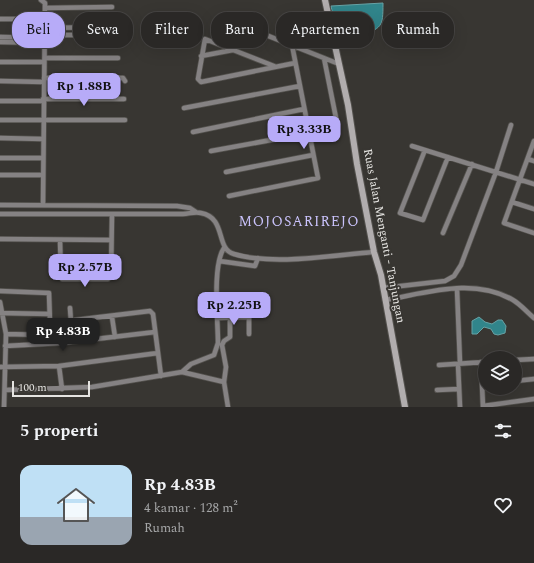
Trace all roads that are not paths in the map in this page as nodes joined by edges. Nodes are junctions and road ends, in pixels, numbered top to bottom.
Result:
1 (41, 0) edge
2 (325, 0) edge
3 (112, 7) dead end
4 (45, 8) junction
5 (45, 12) edge
6 (0, 19) edge
7 (12, 19) edge
8 (0, 37) edge
9 (12, 38) edge
10 (12, 41) edge
11 (0, 42) edge
12 (44, 48) edge
13 (292, 48) edge
14 (299, 48) edge
15 (233, 50) junction
16 (202, 56) junction
17 (118, 58) dead end
18 (324, 58) junction
19 (44, 60) junction
20 (0, 62) edge
21 (295, 63) junction
22 (339, 64) junction
23 (274, 66) junction
24 (44, 80) junction
25 (0, 81) edge
26 (125, 81) dead end
27 (300, 86) junction
28 (124, 99) dead end
29 (43, 100) junction
30 (0, 101) edge
31 (184, 108) dead end
32 (304, 109) junction
33 (0, 120) edge
34 (44, 120) junction
35 (125, 120) dead end
36 (337, 123) dead end
37 (511, 125) dead end
38 (193, 132) dead end
39 (309, 133) junction
40 (0, 138) edge
41 (43, 139) junction
42 (534, 142) edge
43 (412, 146) dead end
44 (425, 150) junction
45 (211, 151) dead end
46 (313, 155) junction
47 (448, 157) junction
48 (0, 158) edge
49 (43, 158) junction
50 (528, 159) junction
51 (534, 161) edge
52 (472, 164) junction
53 (226, 172) dead end
54 (496, 172) junction
55 (0, 175) edge
56 (42, 176) junction
57 (520, 180) junction
58 (534, 184) edge
59 (229, 196) dead end
60 (512, 202) junction
61 (0, 204) edge
62 (31, 204) junction
63 (43, 204) junction
64 (106, 205) junction
65 (534, 209) edge
66 (196, 212) junction
67 (0, 214) edge
68 (31, 214) junction
69 (106, 214) junction
70 (112, 214) junction
71 (534, 233) edge
72 (443, 234) dead end
73 (0, 239) edge
74 (60, 240) junction
75 (111, 240) junction
76 (224, 248) junction
77 (374, 252) junction
78 (111, 258) junction
79 (258, 258) junction
80 (60, 260) junction
81 (218, 261) junction
82 (383, 288) junction
83 (457, 289) junction
84 (0, 291) edge
85 (385, 300) junction
86 (0, 302) edge
87 (70, 308) dead end
88 (1, 313) edge
89 (49, 314) junction
90 (112, 317) junction
91 (218, 318) junction
92 (230, 318) junction
93 (534, 318) edge
94 (71, 322) junction
95 (156, 332) junction
96 (6, 334) junction
97 (249, 334) dead end
98 (44, 335) dead end
99 (115, 337) junction
100 (5, 346) junction
101 (216, 352) junction
102 (158, 353) junction
103 (224, 354) junction
104 (534, 359) edge
105 (522, 360) edge
106 (478, 362) edge
107 (459, 364) junction
108 (439, 365) dead end
109 (59, 366) junction
110 (2, 367) edge
111 (182, 372) junction
112 (161, 376) junction
113 (534, 379) edge
114 (522, 380) edge
115 (224, 382) junction
116 (62, 389) junction
117 (459, 389) junction
118 (5, 390) junction
119 (437, 390) dead end
120 (484, 395) edge
121 (534, 399) edge
122 (3, 405) edge
123 (228, 407) edge
124 (405, 407) edge
125 (460, 407) edge
126 (483, 407) edge

1 - 4 street
2 - 22 main road, Ruas Jalan Menganti - Tanjungan
3 - 4 street
4 - 5 street
6 - 7 street
8 - 9 street
10 - 11 street
12 - 19 street
13 - 21 street
14 - 18 street
15 - 16 street
15 - 16 street
15 - 23 street
16 - 23 street
17 - 19 street
18 - 22 street
18 - 36 street
19 - 20 street
19 - 24 street
21 - 23 street
21 - 27 street
22 - 77 main road, Ruas Jalan Menganti - Tanjungan
24 - 25 street
24 - 26 street
24 - 29 street
27 - 31 street
27 - 32 street
28 - 29 street
29 - 30 street
29 - 34 street
32 - 38 street
32 - 39 street
33 - 34 street
34 - 35 street
34 - 41 street
37 - 54 street
39 - 45 street
39 - 46 street
40 - 41 street
41 - 49 street
42 - 50 street
43 - 44 street
44 - 47 street
44 - 47 street
46 - 53 street
46 - 59 street
47 - 52 street
48 - 49 street
49 - 56 street
50 - 51 street
50 - 57 street
52 - 54 street
52 - 72 street
54 - 57 street
54 - 82 street
55 - 56 street
56 - 63 street
57 - 58 street
57 - 60 street
60 - 65 street
60 - 71 street
61 - 62 street
62 - 63 street
62 - 68 street
63 - 64 street
64 - 66 street
64 - 69 street
66 - 70 street
66 - 76 street
67 - 68 street
68 - 69 street
69 - 70 street
70 - 75 street
73 - 74 street
74 - 75 street
74 - 80 street
75 - 78 street
76 - 79 street
76 - 81 street
77 - 79 street
77 - 82 main road, Ruas Jalan Menganti - Tanjungan
78 - 80 street
78 - 80 street
79 - 81 street
81 - 91 street
82 - 85 main road, Ruas Jalan Menganti - Tanjungan
83 - 85 street
83 - 93 street
83 - 107 street
84 - 89 street
85 - 124 main road, Ruas Jalan Menganti - Tanjungan
86 - 88 street
87 - 94 street
88 - 89 street
88 - 96 street
89 - 94 street
90 - 94 street
90 - 95 street
90 - 99 street
91 - 92 street
91 - 101 street
92 - 97 street
92 - 103 street
95 - 99 street
95 - 102 street
96 - 98 street
96 - 100 street
99 - 100 street
100 - 110 street
101 - 103 street
101 - 111 street
102 - 109 street
102 - 112 street
103 - 115 street
104 - 105 street
106 - 107 street
107 - 108 street
107 - 117 street
109 - 110 street
109 - 116 street
110 - 118 street
111 - 112 street
111 - 115 street
112 - 116 street
113 - 114 street
115 - 123 street
116 - 118 street
117 - 119 street
117 - 125 street
118 - 122 street
120 - 126 street
121 - 126 street

